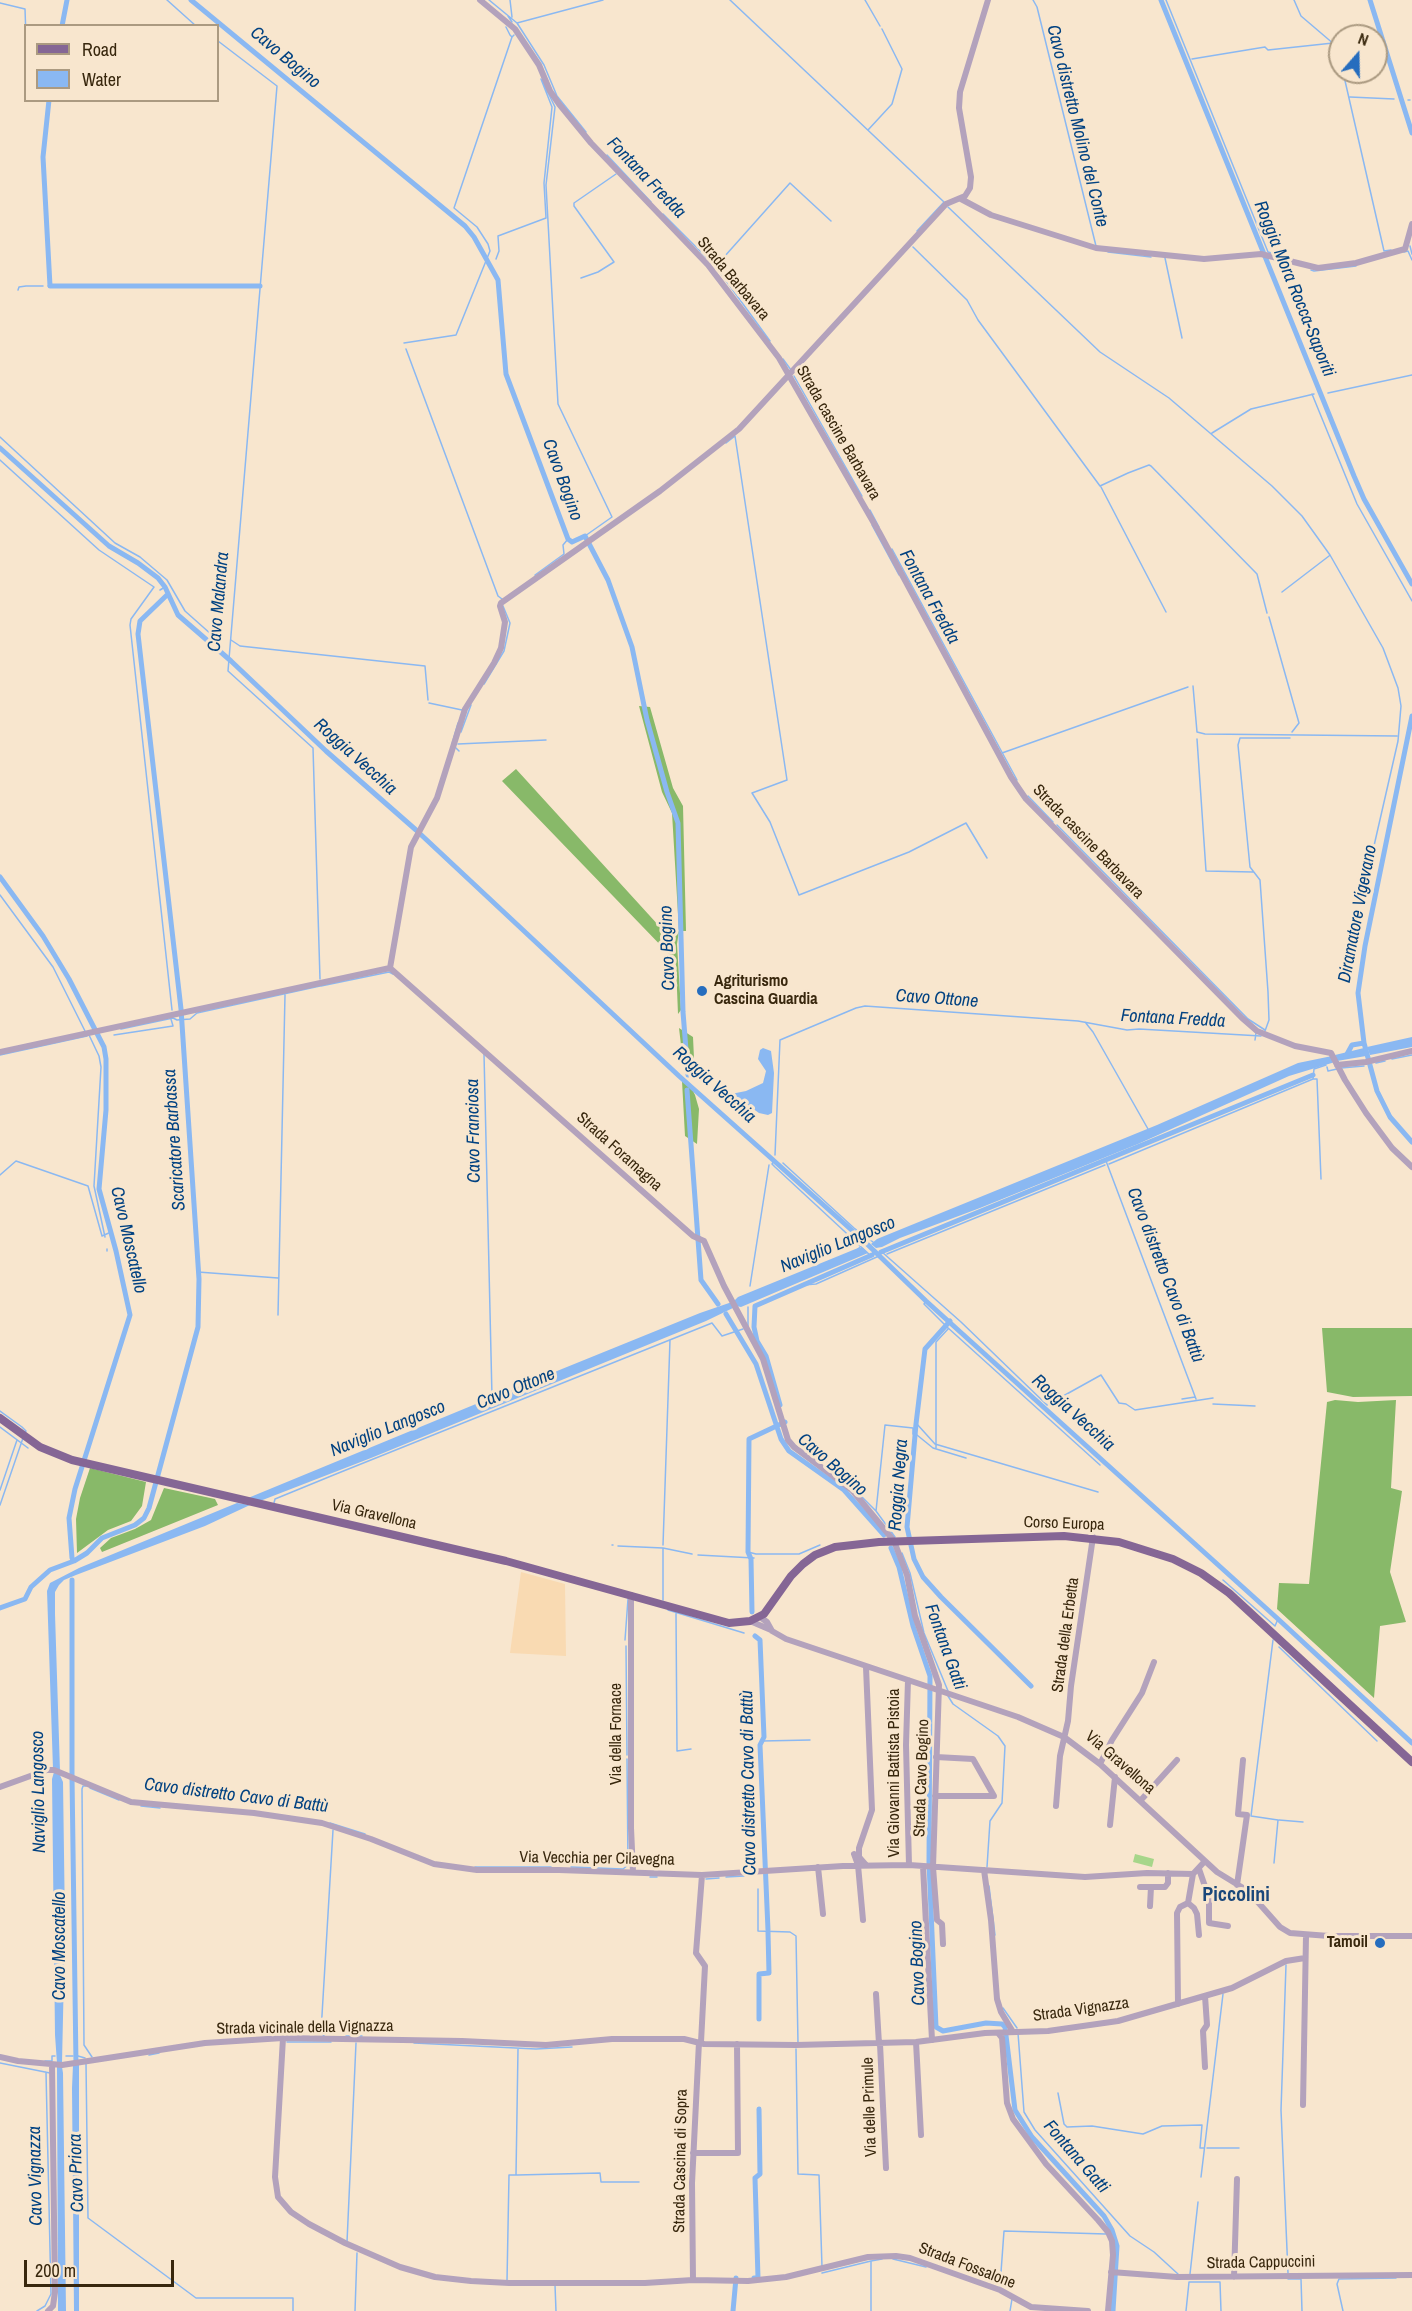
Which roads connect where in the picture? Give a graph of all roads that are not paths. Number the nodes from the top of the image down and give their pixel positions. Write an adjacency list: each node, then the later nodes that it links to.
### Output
1 (480, 0): 5 (street, Strada Barbavara)
2 (988, 0): 3 (street)
3 (961, 199): 4 (street); 6 (street)
4 (1412, 224)
5 (779, 358): 6 (street, Strada cascine Barbavara)
6 (790, 375): 7 (street); 10 (street, Strada cascine Barbavara)
7 (390, 968): 9 (street); 14 (street, Strada Foramagna)
8 (1412, 1051): 10 (street, Strada cascine Barbavara)
9 (0, 1052)
10 (1337, 1064): 11 (street)
11 (1412, 1167)
12 (0, 1418): 15 (main road, Via Gravellona)
13 (1093, 1538): 14 (main road, Corso Europa); 24 (street, Strada della Erbetta); 28 (main road, Corso Europa)
14 (894, 1541): 16 (main road, Corso Europa); 23 (street)
15 (631, 1595): 17 (main road, Via Gravellona); 47 (street, Via della Fornace)
16 (766, 1611): 17 (main road, Via Gravellona); 18 (street, Via Gravellona); 19 (street)
17 (750, 1621): 18 (street, Via Gravellona)
18 (772, 1631): 19 (street, Via Gravellona)
19 (779, 1635): 21 (street, Via Gravellona)
20 (1154, 1662): 29 (street)
21 (866, 1667): 22 (street, Via Gravellona); 36 (street)
22 (909, 1680): 23 (street, Via Gravellona); 40 (street, Via Giovanni Battista Pistoia)
23 (940, 1690): 24 (street, Via Gravellona); 25 (street, Strada Cavo Bogino)
24 (1064, 1737): 29 (street, Via Gravellona); 34 (street, Strada della Erbetta)
25 (936, 1757): 32 (street, Strada Cavo Bogino); 32 (street)
26 (1176, 1760): 33 (street)
27 (1243, 1760): 50 (street)
28 (1412, 1762)
29 (1100, 1764): 30 (street, Via Gravellona)
30 (1115, 1777): 33 (street, Via Gravellona); 35 (street)
31 (0, 1787): 47 (street, Via Vecchia per Cilavegna)
32 (934, 1796): 44 (street, Strada Cavo Bogino)
33 (1141, 1800): 37 (street, Via Gravellona)
34 (1056, 1806)
35 (1110, 1825)
36 (857, 1851): 38 (street); 39 (street); 41 (street)
37 (1205, 1861): 46 (street); 50 (street, Via Gravellona)
38 (858, 1865): 39 (street, Via Vecchia per Cilavegna); 41 (street, Via Vecchia per Cilavegna); 56 (street)
39 (868, 1865): 40 (street, Via Vecchia per Cilavegna)
40 (909, 1865): 42 (street, Via Vecchia per Cilavegna)
41 (843, 1866): 43 (street, Via Vecchia per Cilavegna)
42 (923, 1866): 44 (street, Via Vecchia per Cilavegna); 68 (street)
43 (818, 1867): 49 (street, Via Vecchia per Cilavegna); 55 (street)
44 (933, 1867): 45 (street, Via Vecchia per Cilavegna); 61 (street, Strada Cavo Bogino)
45 (984, 1870): 48 (street, Via Vecchia per Cilavegna); 66 (street)
46 (1196, 1871): 48 (street, Via Vecchia per Cilavegna); 53 (street); 57 (street)
47 (633, 1872): 49 (street, Via Vecchia per Cilavegna)
48 (1168, 1873): 52 (street)
49 (702, 1875): 69 (street, Strada Cascina di Sopra)
50 (1237, 1885): 59 (street, Via Gravellona)
51 (1140, 1887): 52 (street)
52 (1151, 1887): 54 (street)
53 (1188, 1903): 58 (street); 65 (street)
54 (1150, 1906)
55 (823, 1914)
56 (862, 1920)
57 (1228, 1926)
58 (1199, 1935)
59 (1306, 1936): 60 (street, Via Gravellona); 62 (street)
60 (1412, 1936)
61 (943, 1944)
62 (1305, 1958): 64 (street, Strada Vignazza); 76 (street)
63 (876, 1994): 72 (street, Via delle Primule)
64 (1205, 1996): 65 (street, Strada Vignazza); 74 (street)
65 (1178, 2004): 66 (street, Strada Vignazza)
66 (1010, 2032): 68 (street, Strada Vignazza); 81 (street)
67 (283, 2038): 69 (street, Strada vicinale della Vignazza); 75 (street, Strada vicinale della Vignazza); 84 (street, Strada Fossalone)
68 (932, 2040): 70 (street, Strada Vignazza)
69 (700, 2042): 71 (street, Strada vicinale della Vignazza); 78 (street, Strada Cascina di Sopra)
70 (916, 2042): 72 (street, Strada Vignazza); 77 (street)
71 (737, 2044): 72 (street, Strada Vignazza); 78 (street)
72 (880, 2044): 79 (street, Via delle Primule)
73 (0, 2057): 75 (street, Strada vicinale della Vignazza)
74 (1205, 2067)
75 (55, 2068): 85 (street)
76 (1304, 2105)
77 (921, 2135)
78 (693, 2152): 84 (street, Strada Cascina di Sopra)
79 (886, 2168)
80 (1237, 2179): 83 (street)
81 (1112, 2272): 83 (street, Strada Cappuccini); 87 (street)
82 (1412, 2275): 83 (street, Strada Cappuccini)
83 (1234, 2277)
84 (693, 2280): 86 (street, Strada Fossalone)
85 (48, 2311)
86 (1089, 2311)
87 (1108, 2311)

